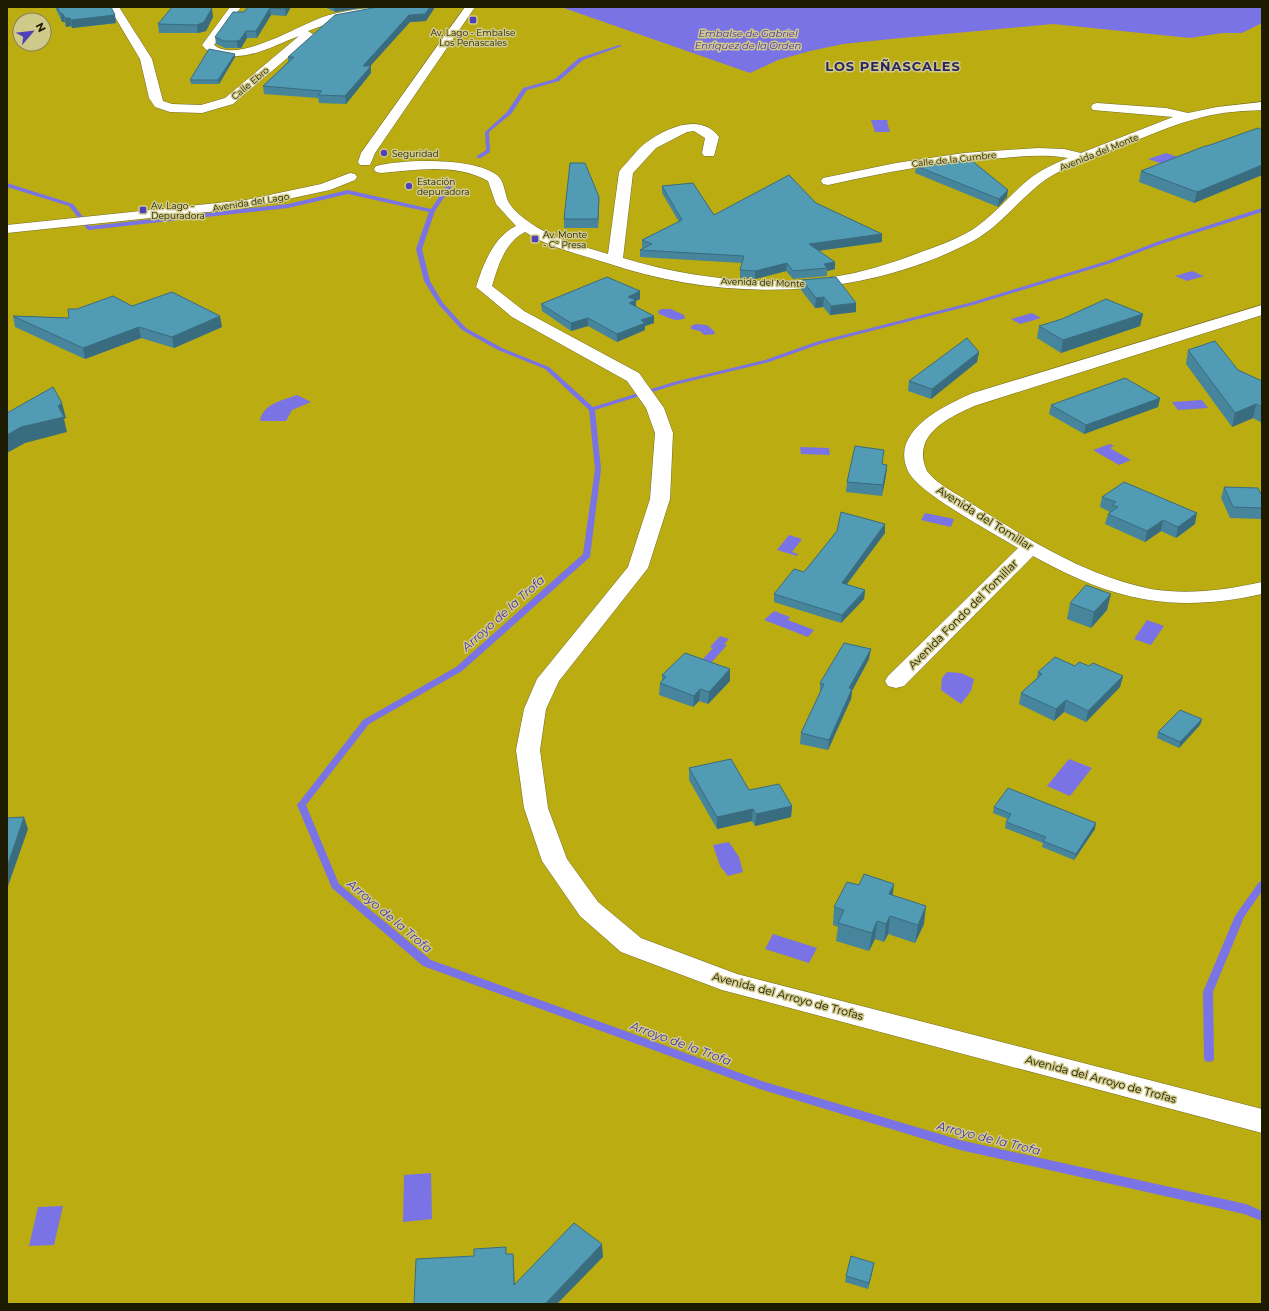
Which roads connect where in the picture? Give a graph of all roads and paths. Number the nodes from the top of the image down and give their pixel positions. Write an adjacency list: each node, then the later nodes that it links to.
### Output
1 (114, 7): 5 (street, Calle Ebro)
2 (236, 7): 5 (street)
3 (391, 7): 5 (street, Calle Ebro)
4 (469, 7): 11 (street)
5 (299, 36)
6 (1097, 106): 8 (street, Avenida del Monte)
7 (1262, 106): 8 (street, Avenida del Monte)
8 (1189, 117): 10 (street, Avenida del Monte)
9 (709, 153): 17 (street)
10 (1081, 157): 14 (street, Calle de la Cumbre); 17 (street, Avenida del Monte)
11 (352, 163): 12 (street); 13 (street)
12 (381, 169): 13 (street, Avenida del Lago); 15 (street, Avenida del Monte)
13 (360, 177): 16 (street, Avenida del Lago)
14 (828, 181)
15 (525, 227): 17 (street, Avenida del Monte); 22 (street, Avenida del Arroyo de Trofas)
16 (7, 230)
17 (615, 261)
18 (1262, 310): 19 (street, Avenida del Tomillar)
19 (1030, 547): 20 (street, Avenida del Tomillar); 21 (street, Avenida Fondo del Tomillar)
20 (1262, 588)
21 (896, 681)
22 (1262, 1120)

